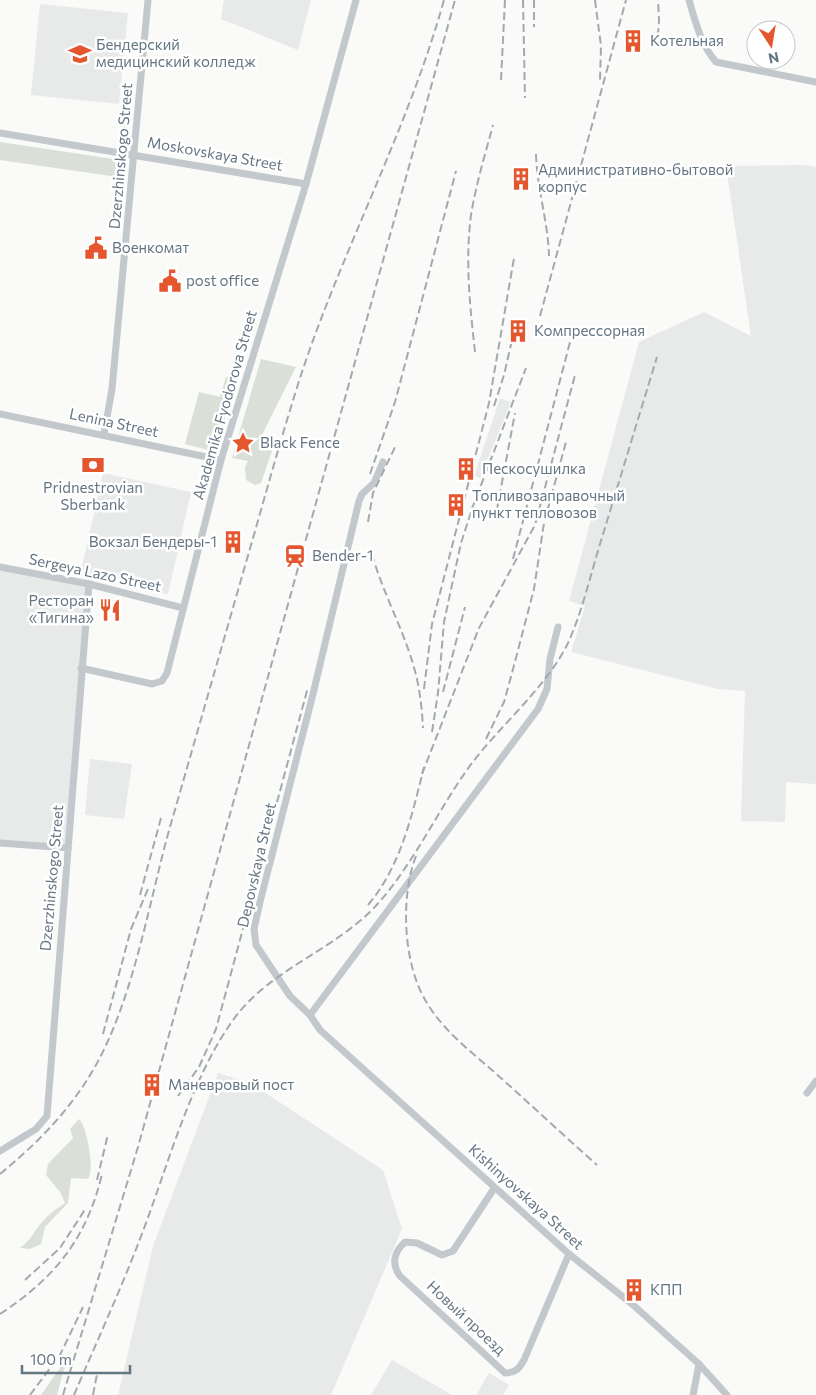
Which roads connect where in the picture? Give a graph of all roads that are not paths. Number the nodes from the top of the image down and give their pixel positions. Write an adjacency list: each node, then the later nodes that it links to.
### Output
1 (148, 0): 6 (street, Dzerzhinskogo Street)
2 (356, 0): 7 (street, Akademika Fyodorova Street)
3 (689, 0): 4 (street)
4 (816, 82)
5 (0, 133): 6 (street, Moskovskaya Street)
6 (135, 154): 7 (street, Moskovskaya Street); 9 (street, Dzerzhinskogo Street)
7 (306, 184): 10 (street, Akademika Fyodorova Street)
8 (0, 414): 9 (street, Lenina Street)
9 (104, 434): 10 (street, Lenina Street)
10 (222, 460): 14 (street, Akademika Fyodorova Street)
11 (383, 462): 19 (street, Depovskaya Street)
12 (0, 567): 13 (street, Sergeya Lazo Street)
13 (89, 584): 14 (street, Sergeya Lazo Street); 16 (street, Dzerzhinskogo Street)
14 (183, 608): 16 (street, Akademika Fyodorova Street)
15 (558, 627): 19 (street)
16 (81, 668): 18 (street, Dzerzhinskogo Street)
17 (0, 843): 18 (street)
18 (68, 848): 22 (street, Dzerzhinskogo Street)
19 (310, 1015): 23 (street, Kishinyovskaya Street)
20 (816, 1081): 21 (street)
21 (807, 1093)
22 (0, 1151)
23 (495, 1188): 24 (street, Kishinyovskaya Street); 24 (street, Новый проезд)
24 (568, 1254): 25 (street, Kishinyovskaya Street)
25 (699, 1364): 26 (street); 27 (street, Kishinyovskaya Street)
26 (693, 1395)
27 (727, 1395)

